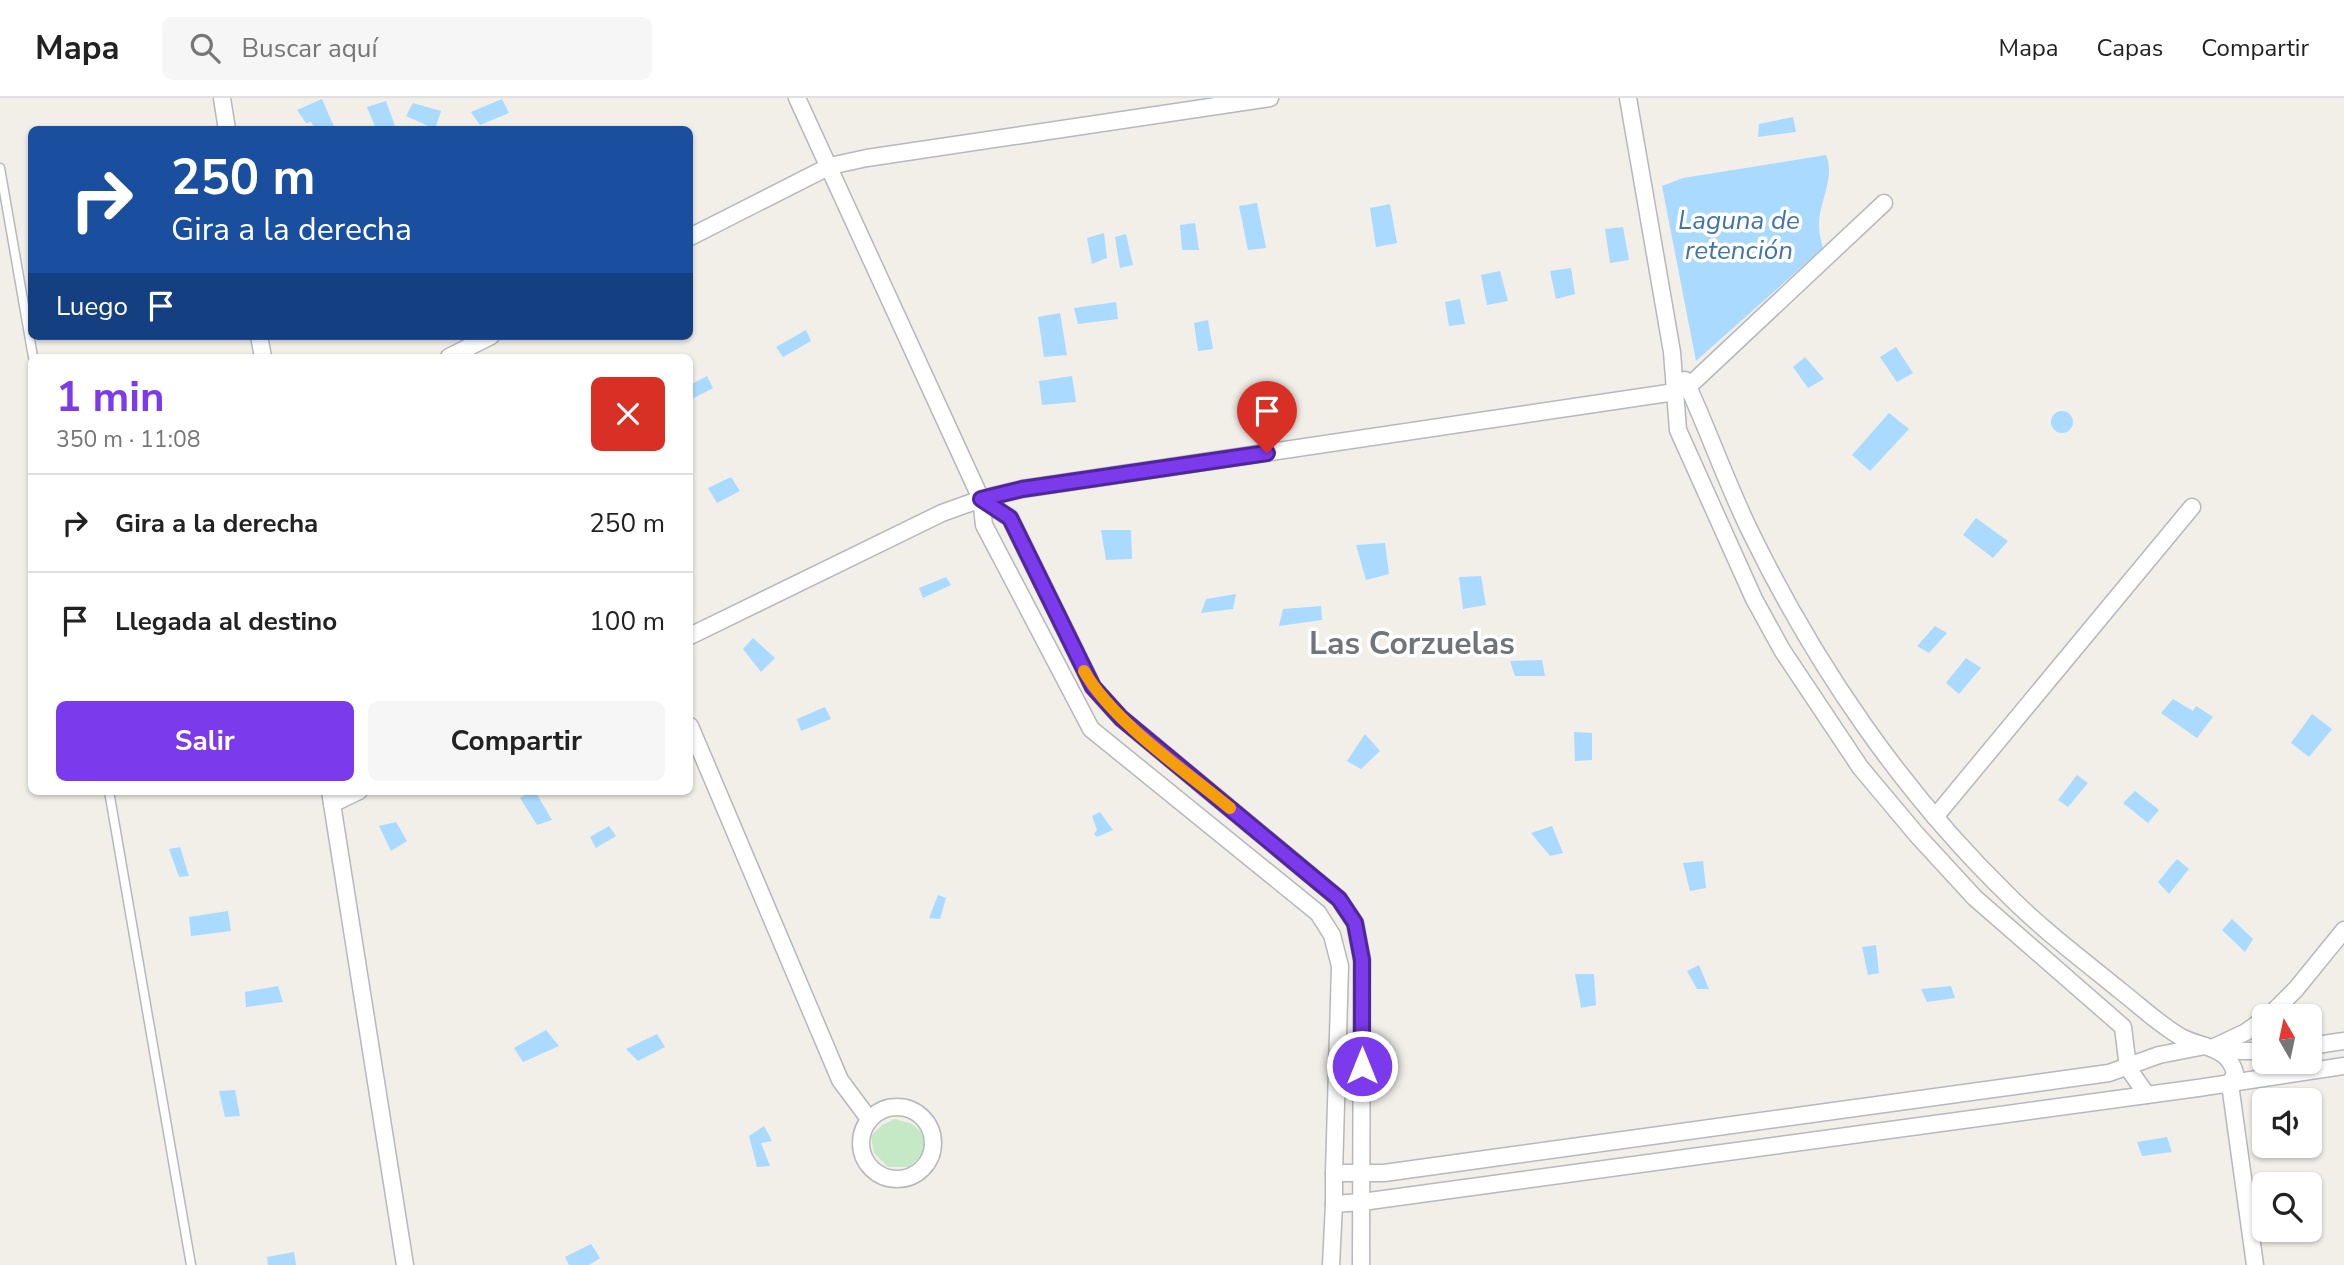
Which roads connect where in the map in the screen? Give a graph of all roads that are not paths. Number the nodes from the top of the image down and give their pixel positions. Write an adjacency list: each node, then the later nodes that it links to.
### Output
1 (222, 98): 5 (street)
2 (797, 98): 6 (street)
3 (1270, 98): 6 (street)
4 (1629, 98): 13 (street)
5 (226, 126)
6 (830, 166): 9 (street); 14 (street)
7 (0, 168): 10 (lane)
8 (1884, 203): 13 (street)
9 (693, 235)
10 (28, 328)
11 (483, 340): 12 (street)
12 (455, 354)
13 (1682, 389): 14 (street); 20 (street); 29 (street)
14 (981, 499): 16 (street); 33 (street); 34 (street)
15 (2192, 507): 20 (street)
16 (693, 635)
17 (693, 733): 32 (street)
18 (110, 795): 37 (lane)
19 (331, 797): 38 (street)
20 (1935, 817): 26 (street)
21 (2344, 930): 22 (street)
22 (2281, 1004)
23 (2252, 1028): 26 (street)
24 (2344, 1041): 25 (street)
25 (2322, 1044)
26 (2212, 1048): 27 (street); 29 (street); 30 (street)
27 (2252, 1050)
28 (2344, 1066): 30 (street)
29 (2128, 1068): 31 (street); 33 (street)
30 (2230, 1084): 31 (street); 41 (street)
31 (2147, 1095): 35 (street)
32 (869, 1119): 32 (street)
33 (1362, 1172): 34 (street); 35 (street)
34 (1334, 1173): 36 (street)
35 (1362, 1202): 36 (street); 40 (street)
36 (1334, 1204): 39 (street)
37 (191, 1265)
38 (405, 1265)
39 (1331, 1265)
40 (1361, 1265)
41 (2255, 1265)

